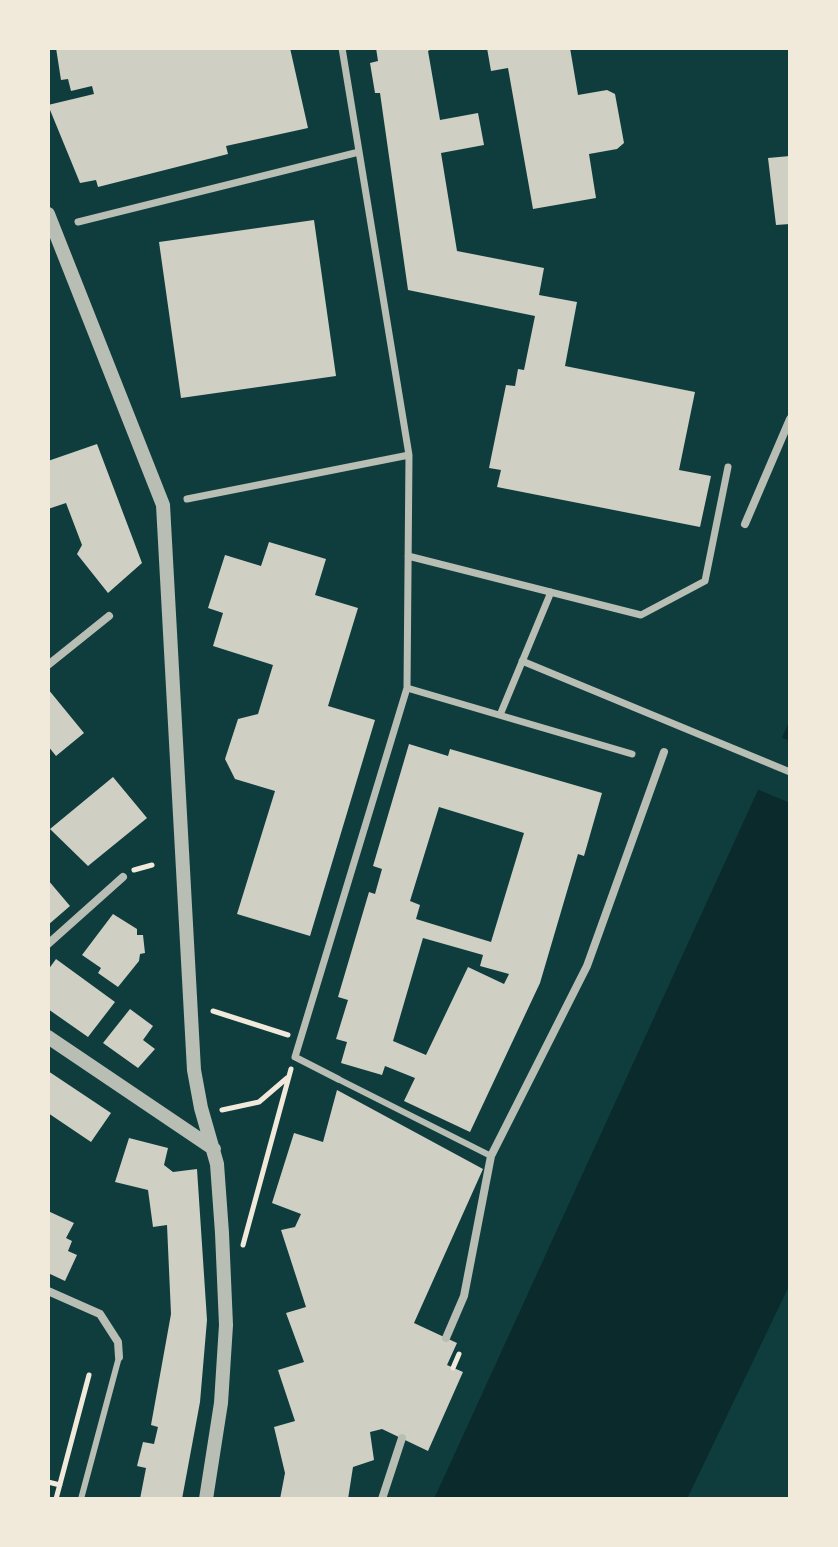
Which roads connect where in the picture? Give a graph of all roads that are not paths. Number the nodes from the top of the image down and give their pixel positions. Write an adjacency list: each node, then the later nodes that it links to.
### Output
1 (342, 48): 2 (street)
2 (359, 152): 4 (street); 6 (street)
3 (49, 218): 24 (street)
4 (78, 222)
5 (790, 419): 9 (street)
6 (409, 455): 8 (street); 10 (street)
7 (728, 467): 11 (street)
8 (187, 499)
9 (745, 524)
10 (408, 556): 11 (street); 15 (street)
11 (551, 592): 13 (street)
12 (109, 616): 14 (street)
13 (522, 661): 16 (street); 19 (street)
14 (48, 665)
15 (407, 688): 16 (street); 23 (street)
16 (500, 715): 18 (street)
17 (664, 752): 25 (street)
18 (632, 754)
19 (790, 772)
20 (123, 877): 21 (street)
21 (48, 944)
22 (48, 1037): 24 (street)
23 (338, 1079): 25 (lane)
24 (214, 1149): 31 (street)
25 (491, 1156): 27 (street)
26 (48, 1291): 28 (street)
27 (446, 1338)
28 (119, 1357): 30 (lane)
29 (402, 1438): 32 (street)
30 (81, 1499)
31 (206, 1499)
32 (382, 1499)

